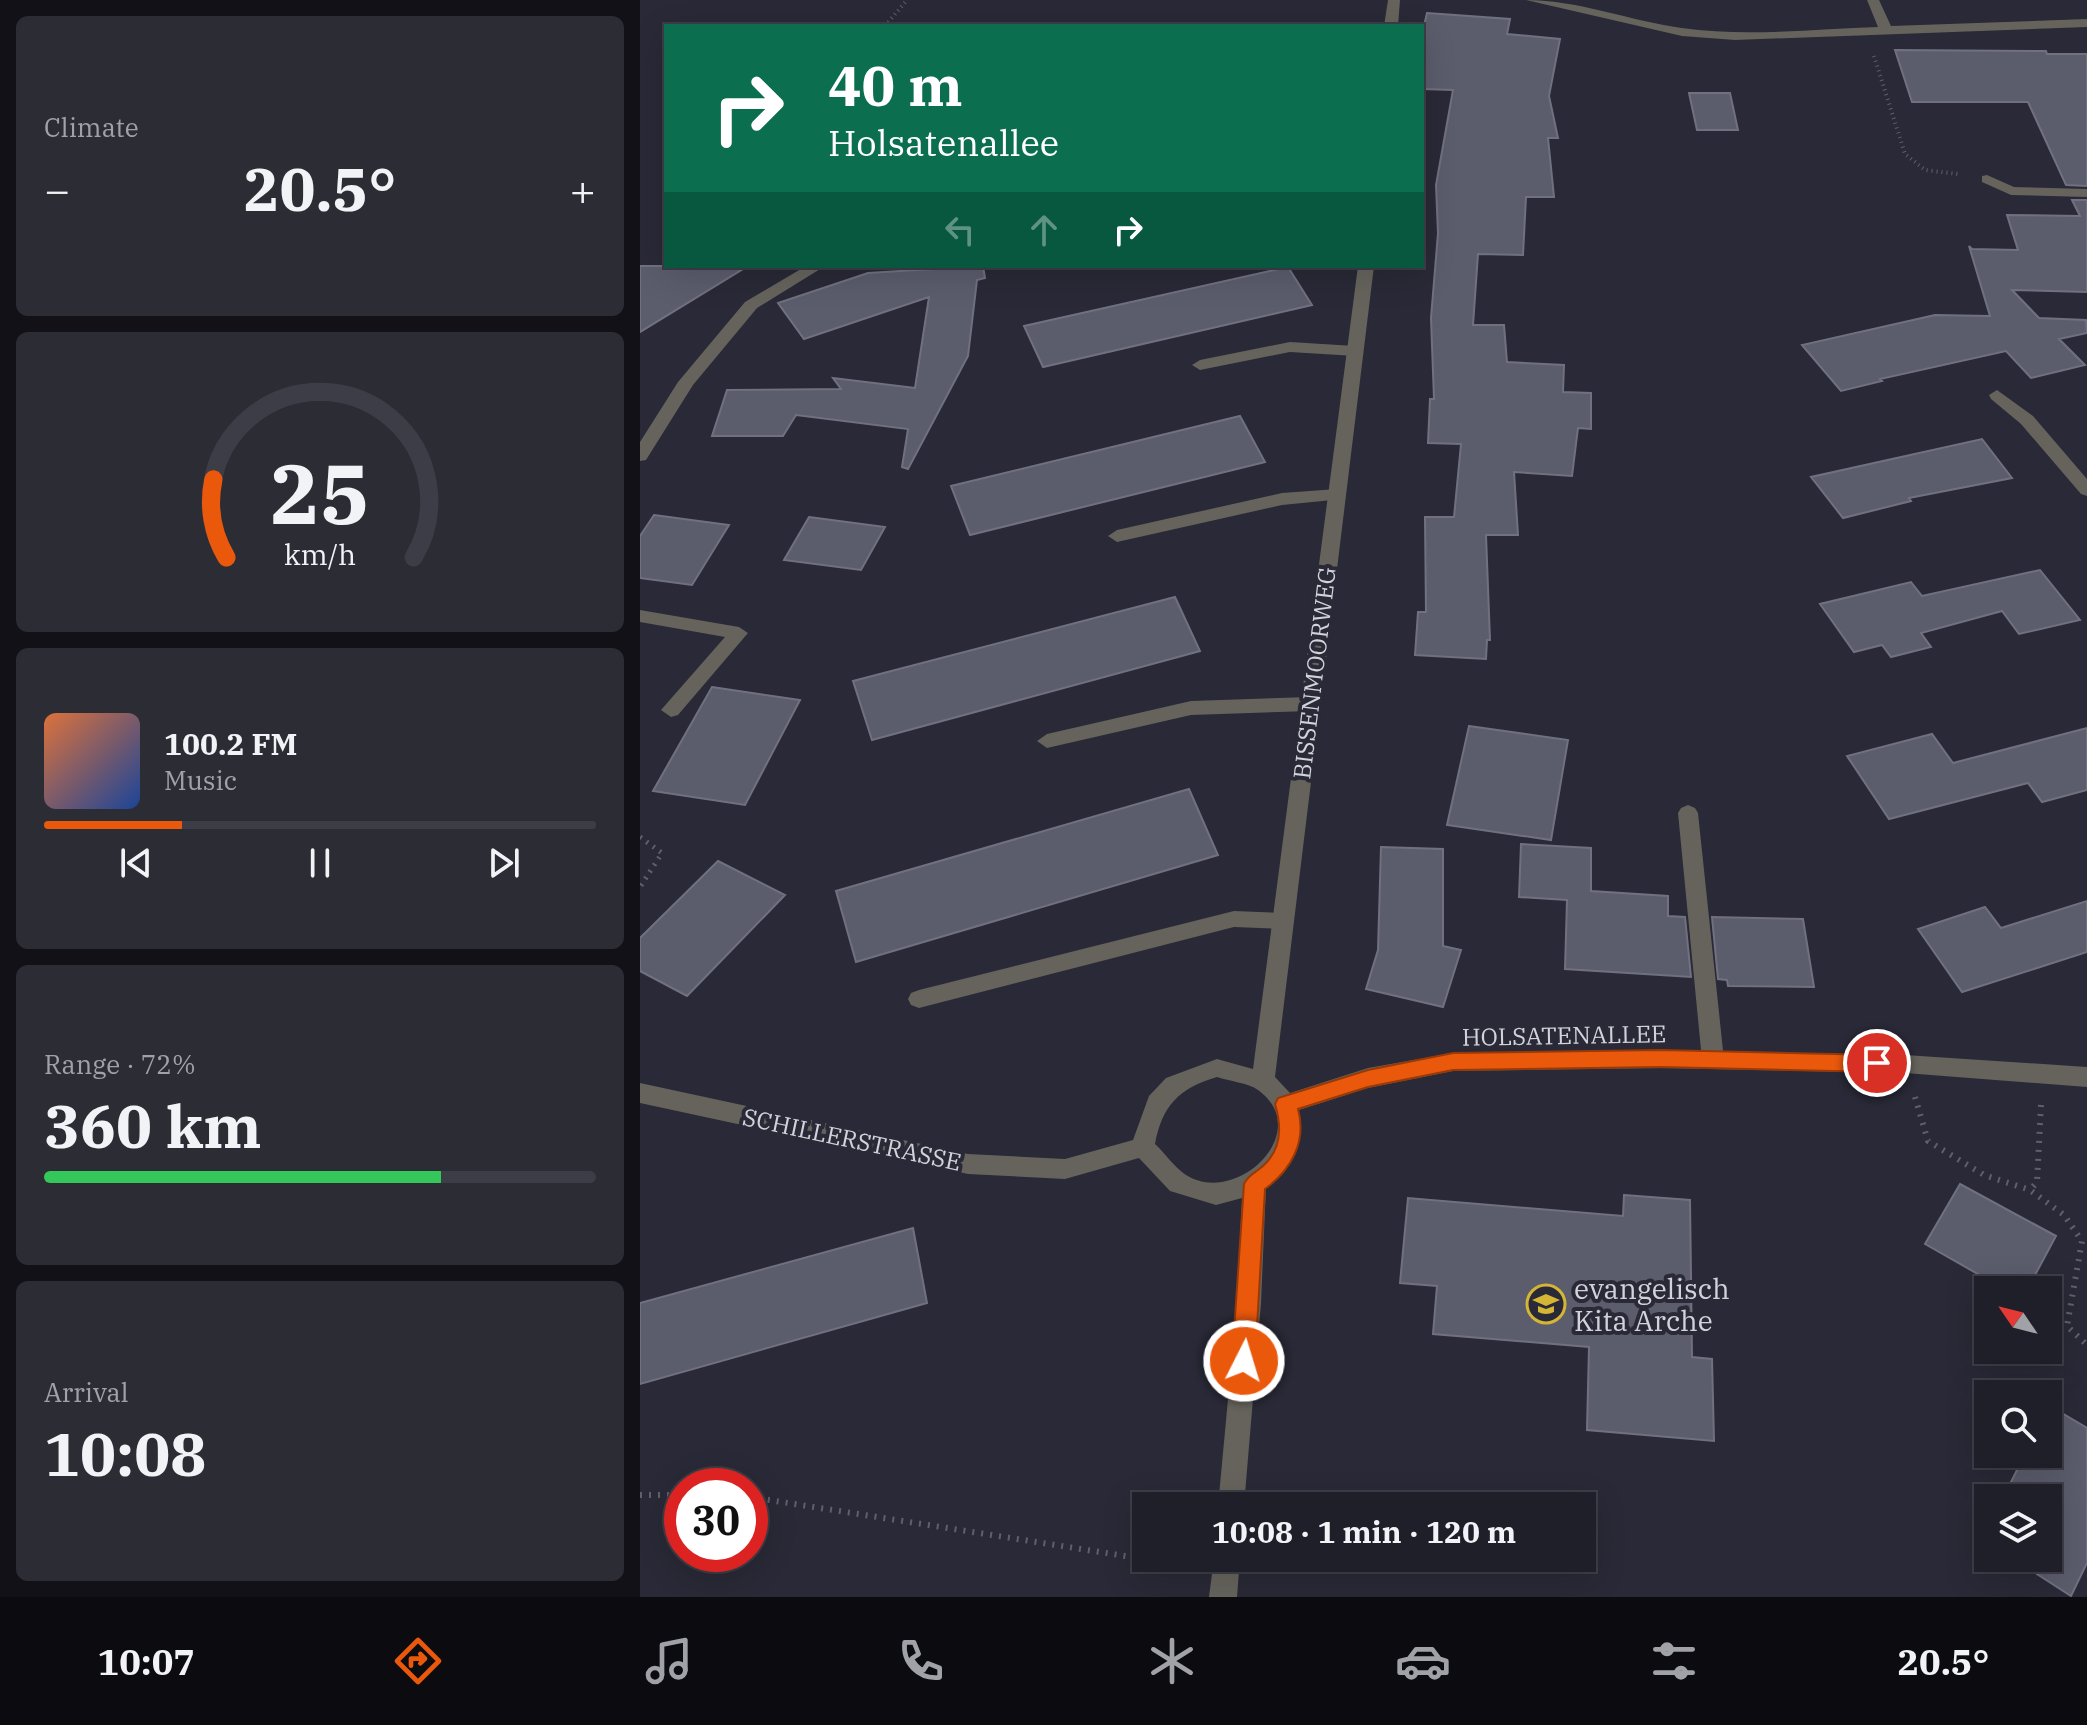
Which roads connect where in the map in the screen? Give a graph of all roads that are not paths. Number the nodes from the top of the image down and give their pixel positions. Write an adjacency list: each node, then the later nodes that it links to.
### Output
1 (1394, 0): 5 (street)
2 (1532, 0): 6 (street)
3 (1873, 0): 6 (street)
4 (2087, 23): 6 (street)
5 (1391, 24)
6 (1886, 30)
7 (1987, 179): 8 (street)
8 (2087, 193)
9 (814, 268): 14 (street)
10 (1366, 268): 11 (street, BISSENMOORWEG)
11 (1355, 351): 12 (street); 16 (street, BISSENMOORWEG)
12 (1200, 365)
13 (1997, 395): 15 (street)
14 (640, 456)
15 (2087, 490)
16 (1337, 495): 17 (street); 19 (street, BISSENMOORWEG)
17 (1117, 536)
18 (640, 616): 20 (street)
19 (1311, 704): 21 (street); 23 (street, BISSENMOORWEG)
20 (671, 710)
21 (1047, 741)
22 (1688, 813): 25 (street)
23 (1283, 921): 24 (street); 27 (street, BISSENMOORWEG)
24 (919, 999)
25 (1713, 1060): 26 (street, HOLSATENALLEE); 29 (street, HOLSATENALLEE)
26 (2087, 1077)
27 (1263, 1079): 29 (street); 30 (street)
28 (640, 1093): 30 (street, SCHILLERSTRASSE)
29 (1286, 1104): 31 (street)
30 (1143, 1147): 31 (street)
31 (1254, 1184): 32 (street)
32 (1232, 1492)

